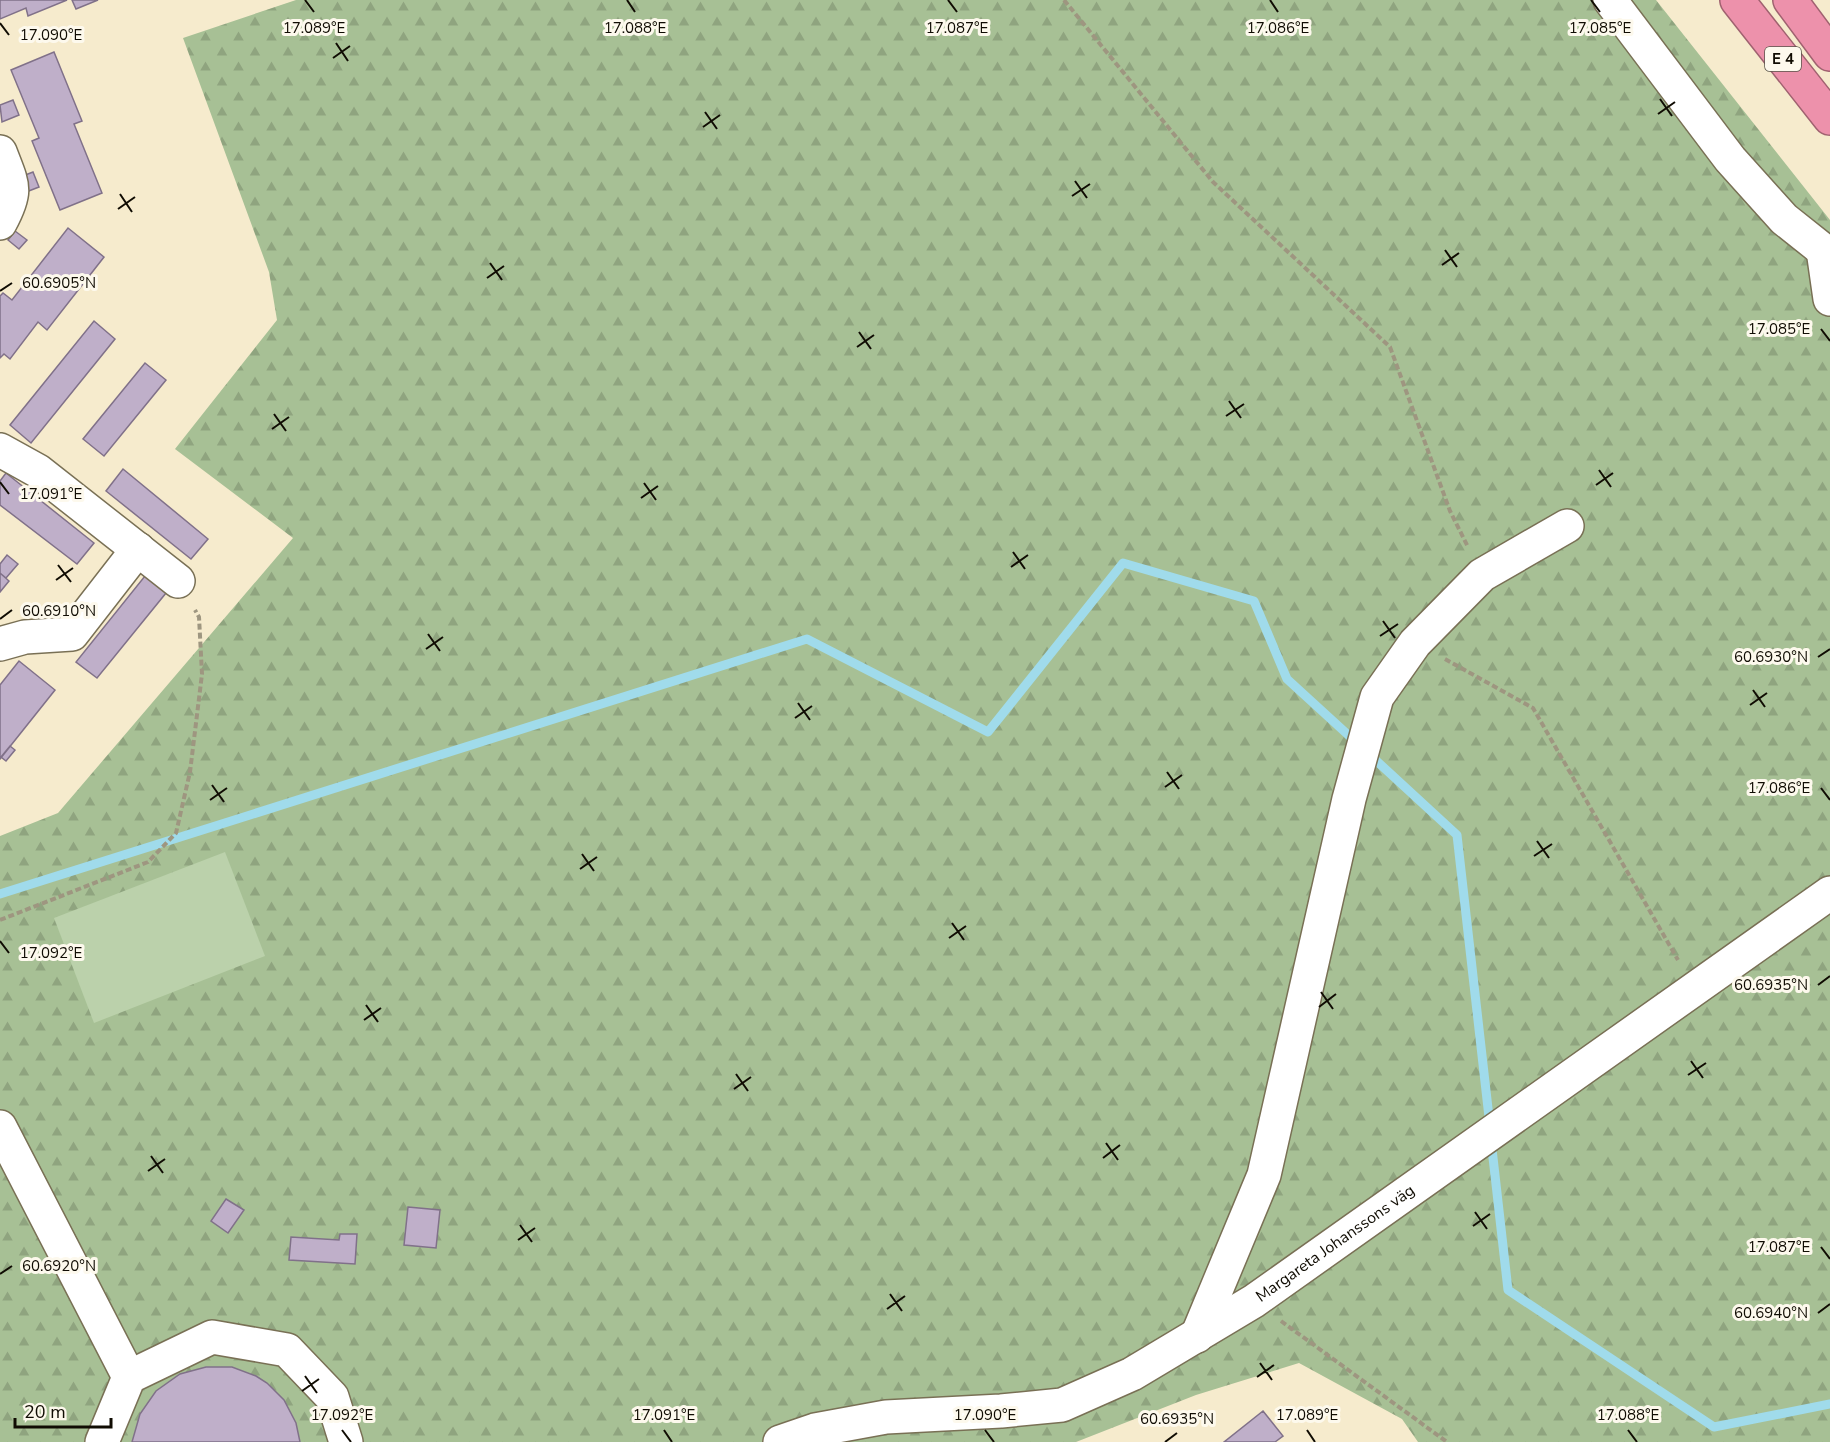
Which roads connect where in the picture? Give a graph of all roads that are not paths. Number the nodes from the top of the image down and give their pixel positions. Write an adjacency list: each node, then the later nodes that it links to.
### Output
1 (1610, 0): 8 (lane)
2 (1737, 0): 5 (highway, E 4)
3 (1790, 0): 4 (highway, E 4)
4 (1830, 54)
5 (1830, 118)
6 (0, 152): 7 (lane)
7 (0, 223)
8 (1826, 251): 9 (lane)
9 (1830, 299)
10 (0, 450): 12 (lane)
11 (1567, 526): 17 (lane)
12 (138, 549): 13 (lane); 14 (lane)
13 (177, 580)
14 (0, 644)
15 (1830, 893): 17 (lane, Margareta Johanssons väg)
16 (0, 1127): 18 (lane)
17 (1197, 1336): 21 (lane, Margareta Johanssons väg)
18 (129, 1377): 19 (lane); 20 (lane)
19 (102, 1442)
20 (346, 1442)
21 (780, 1442)

